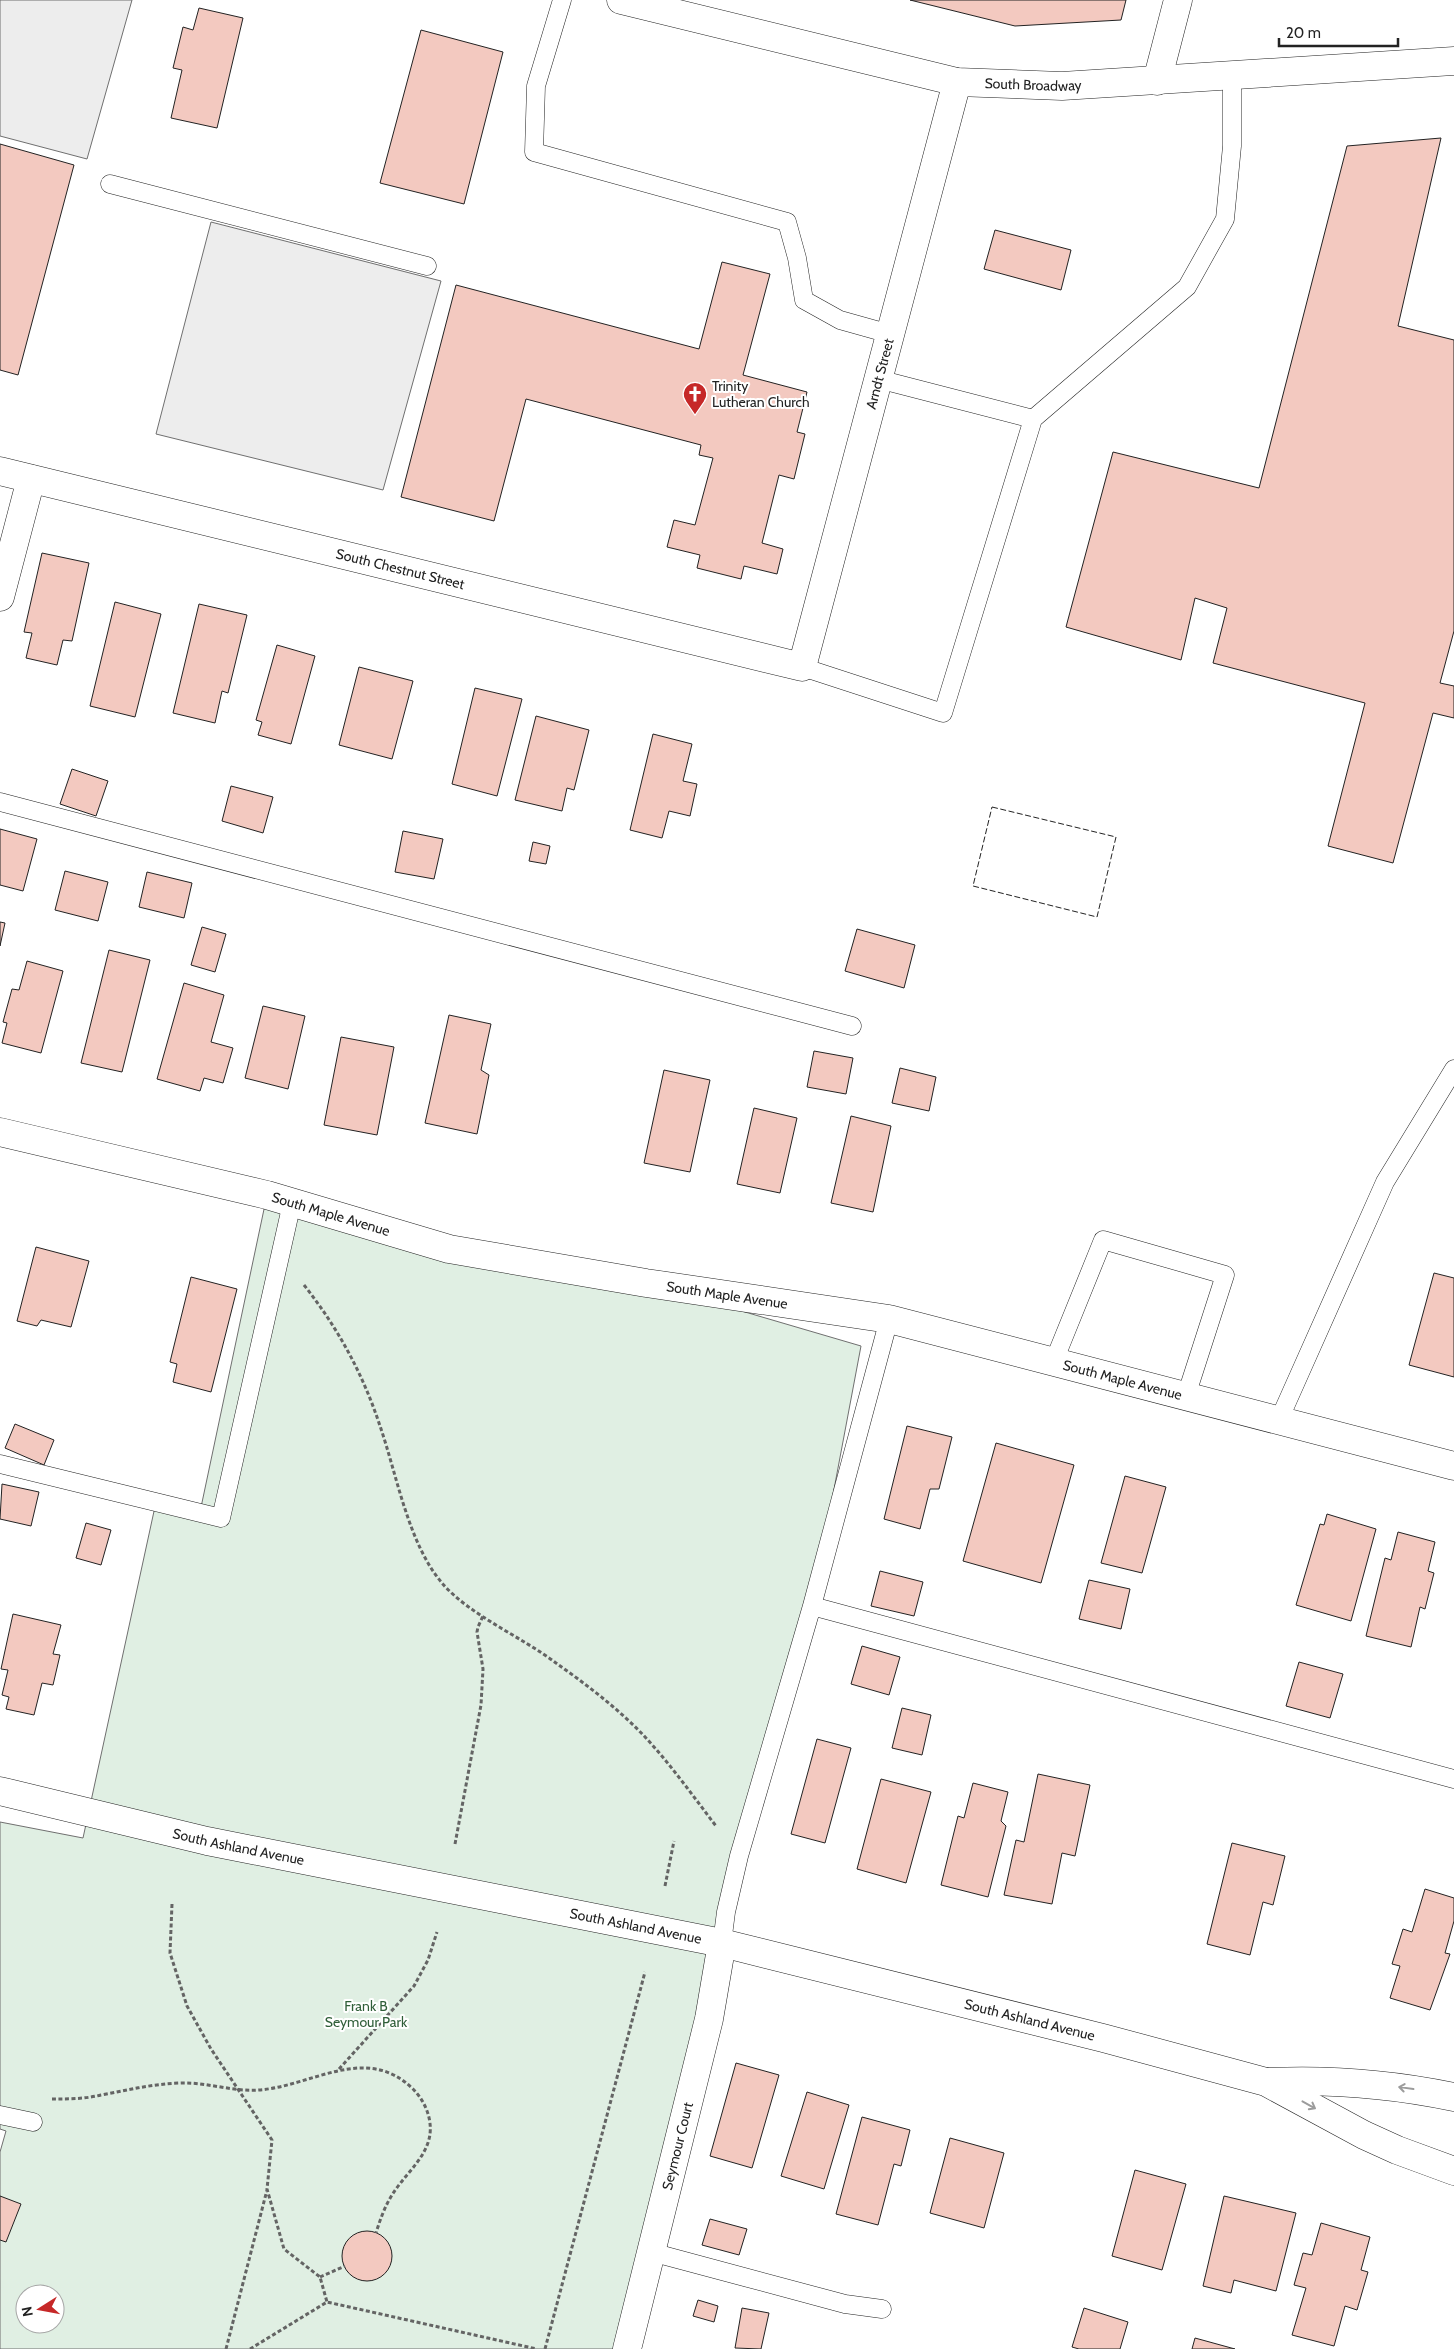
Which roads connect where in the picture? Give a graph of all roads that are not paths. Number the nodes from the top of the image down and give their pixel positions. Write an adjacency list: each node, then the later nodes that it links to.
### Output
1 (562, 0): 10 (lane)
2 (621, 0): 7 (street, South Broadway)
3 (1178, 0): 6 (street)
4 (1454, 61): 5 (street, South Broadway)
5 (1232, 76): 6 (street, South Broadway); 12 (lane)
6 (1157, 81): 7 (street, South Broadway)
7 (957, 82): 10 (street, Arndt Street)
8 (110, 184): 9 (lane)
9 (427, 266)
10 (890, 334): 11 (street, Arndt Street)
11 (878, 379): 12 (lane); 16 (street, Arndt Street)
12 (1033, 419): 16 (lane)
13 (0, 471): 14 (street, South Chestnut Street)
14 (31, 479): 15 (street); 16 (street, South Chestnut Street)
15 (0, 597)
16 (802, 667)
17 (0, 802): 18 (lane)
18 (852, 1026)
19 (1454, 1069): 25 (lane)
20 (0, 1132): 21 (street, South Maple Avenue)
21 (292, 1203): 22 (street, South Maple Avenue); 26 (lane)
22 (889, 1319): 23 (street, South Maple Avenue); 28 (lane)
23 (1054, 1361): 24 (street, South Maple Avenue); 24 (lane)
24 (1186, 1396): 25 (street, South Maple Avenue)
25 (1279, 1420): 27 (street, South Maple Avenue)
26 (0, 1464)
27 (1454, 1466)
28 (812, 1606): 29 (lane); 31 (lane)
29 (1454, 1779)
30 (0, 1791): 31 (street, South Ashland Avenue)
31 (722, 1943): 32 (street, South Ashland Avenue); 37 (street, Seymour Court)
32 (1266, 2082): 33 (street, South Ashland Avenue, one-way to 32); 36 (street, South Ashland Avenue, one-way to 36)
33 (1454, 2097)
34 (0, 2115): 35 (lane)
35 (33, 2122)
36 (1454, 2171)
37 (651, 2252): 38 (lane); 39 (street, Seymour Court)
38 (882, 2309)
39 (627, 2349)

